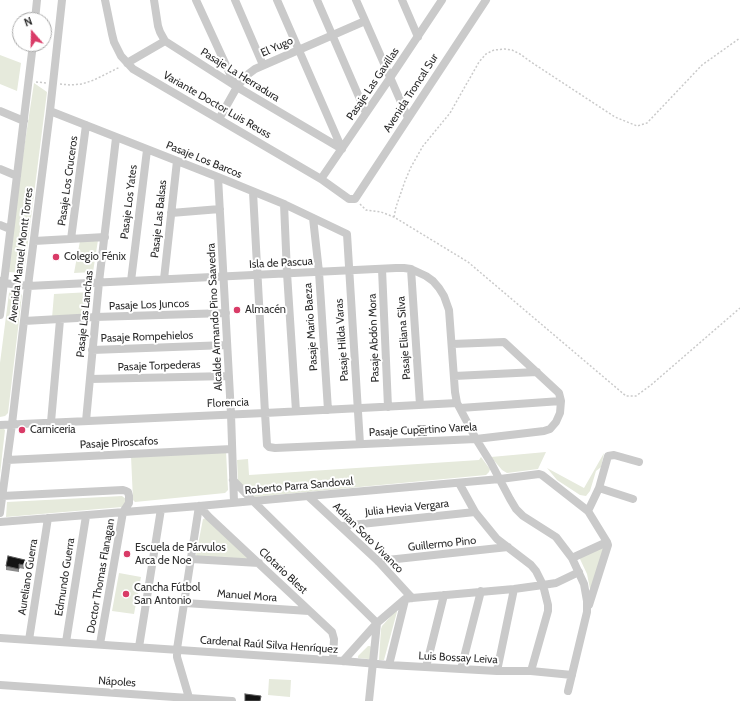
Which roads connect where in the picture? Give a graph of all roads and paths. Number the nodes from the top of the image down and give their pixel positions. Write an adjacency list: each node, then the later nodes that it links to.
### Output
1 (38, 0): 13 (street)
2 (62, 0): 25 (street, Avenida Manuel Montt Torres)
3 (105, 0): 21 (street, Variante Doctor Luis Reuss)
4 (154, 0): 18 (street)
5 (196, 0): 26 (street)
6 (235, 0): 22 (street)
7 (277, 0): 19 (street)
8 (317, 0): 15 (street)
9 (356, 0): 14 (street)
10 (402, 0): 16 (street)
11 (441, 0): 16 (street, Pasaje Las Gavillas)
12 (483, 2): 30 (street, Avenida Troncal Sur)
13 (36, 12)
14 (365, 21): 15 (street, El Yugo); 23 (street)
15 (332, 35): 19 (street, El Yugo); 29 (street)
16 (418, 37): 23 (street, Pasaje Las Gavillas)
17 (740, 38): 47 (path)
18 (166, 41): 21 (street); 26 (street, Pasaje La Herradura)
19 (298, 50): 22 (street, El Yugo); 35 (street)
20 (32, 52): 24 (street, Avenida Manuel Montt Torres)
21 (127, 63): 25 (path); 31 (street, Variante Doctor Luis Reuss)
22 (263, 65): 26 (street, El Yugo)
23 (390, 78): 29 (street, Pasaje Las Gavillas); 30 (street)
24 (28, 81): 25 (path); 32 (street, Avenida Manuel Montt Torres)
25 (54, 84): 28 (street, Avenida Manuel Montt Torres)
26 (237, 87): 31 (street, El Yugo); 35 (street, Pasaje La Herradura)
27 (0, 111): 32 (street)
28 (50, 111): 33 (street, Pasaje Los Barcos); 54 (street, Avenida Manuel Montt Torres)
29 (366, 113): 35 (street, Pasaje Las Gavillas)
30 (408, 118): 43 (street, Avenida Troncal Sur)
31 (219, 119): 41 (street, Variante Doctor Luis Reuss)
32 (24, 121): 39 (street, Avenida Manuel Montt Torres)
33 (86, 126): 34 (street, Pasaje Los Barcos); 53 (street, Pasaje Los Cruceros)
34 (116, 138): 36 (street, Pasaje Los Barcos); 52 (street, Pasaje Las Lanchas)
35 (342, 149): 41 (street, Pasaje Las Gavillas)
36 (147, 150): 37 (street, Pasaje Los Barcos); 63 (street, Pasaje Los Yates)
37 (177, 161): 40 (street, Pasaje Los Barcos); 46 (street, Pasaje Las Balsas)
38 (0, 170): 39 (street)
39 (17, 176): 50 (street, Avenida Manuel Montt Torres)
40 (218, 177): 42 (street, Pasaje Los Barcos); 45 (street, Alcalde Armando Pino Saavedra)
41 (320, 179): 43 (street, Variante Doctor Luis Reuss)
42 (253, 192): 44 (street, Pasaje Los Barcos); 60 (street)
43 (355, 199): 47 (path)
44 (284, 204): 48 (street, Pasaje Los Barcos); 59 (street)
45 (220, 209): 46 (street); 61 (street, Alcalde Armando Pino Saavedra)
46 (171, 213): 62 (street, Pasaje Las Balsas)
47 (394, 217): 67 (path)
48 (313, 218): 51 (street, Pasaje Los Barcos); 58 (street, Pasaje Mario Baeza)
49 (0, 225): 50 (street)
50 (10, 229): 64 (street, Avenida Manuel Montt Torres)
51 (347, 234): 57 (street, Pasaje Hilda Varas)
52 (105, 237): 53 (street); 65 (street, Pasaje Las Lanchas)
53 (71, 239): 54 (street)
54 (34, 241): 66 (street, Avenida Manuel Montt Torres)
55 (382, 269): 56 (street, Isla de Pascua); 57 (street, Isla de Pascua); 83 (street, Pasaje Abdón Mora)
56 (411, 269): 73 (street, Isla de Pascua); 81 (street, Pasaje Eliana Silva)
57 (349, 270): 58 (street, Isla de Pascua); 84 (street, Pasaje Hilda Varas)
58 (319, 272): 59 (street, Isla de Pascua); 85 (street, Pasaje Mario Baeza)
59 (287, 273): 60 (street, Isla de Pascua); 86 (street)
60 (257, 275): 61 (street, Isla de Pascua); 87 (street)
61 (224, 276): 62 (street, Isla de Pascua); 68 (street, Alcalde Armando Pino Saavedra)
62 (164, 279): 63 (street, Isla de Pascua)
63 (131, 281): 65 (street, Isla de Pascua)
64 (2, 282): 66 (street, Isla de Pascua); 69 (street, Avenida Manuel Montt Torres)
65 (99, 282): 66 (street, Isla de Pascua); 70 (street, Pasaje Las Lanchas)
66 (28, 286): 72 (street, Avenida Manuel Montt Torres)
67 (740, 308)
68 (226, 313): 70 (street, Pasaje Los Juncos); 74 (street, Alcalde Armando Pino Saavedra)
69 (0, 316)
70 (96, 318): 71 (street, Pasaje Los Juncos); 75 (street, Pasaje Las Lanchas)
71 (60, 320): 72 (street, Pasaje Los Juncos); 90 (street)
72 (24, 321): 92 (street, Avenida Manuel Montt Torres)
73 (452, 344): 76 (street); 78 (street, Isla de Pascua)
74 (227, 346): 75 (street, Pasaje Rompehielos); 77 (street, Alcalde Armando Pino Saavedra)
75 (92, 350): 79 (street, Pasaje Las Lanchas)
76 (536, 372): 78 (street); 80 (street)
77 (229, 376): 79 (street, Pasaje Torpederas); 88 (street, Alcalde Armando Pino Saavedra)
78 (454, 376): 82 (street, Isla de Pascua)
79 (90, 379): 89 (street, Pasaje Las Lanchas)
80 (561, 401): 82 (street, Florencia); 93 (street, Pasaje Cupertino Varela)
81 (420, 405): 82 (street, Florencia); 83 (street, Florencia)
82 (458, 406): 93 (street)
83 (388, 407): 84 (street, Florencia)
84 (358, 408): 85 (street, Florencia); 94 (street, Pasaje Hilda Varas)
85 (328, 410): 86 (street, Florencia)
86 (296, 411): 87 (street, Florencia)
87 (265, 413): 88 (street, Florencia); 94 (street, Pasaje Cupertino Varela)
88 (231, 414): 89 (street, Florencia); 95 (street, Alcalde Armando Pino Saavedra)
89 (86, 421): 90 (street, Florencia)
90 (51, 422): 92 (street, Florencia)
91 (0, 424): 92 (street, Florencia)
92 (12, 424): 96 (street, Avenida Manuel Montt Torres)
93 (476, 439): 94 (street, Pasaje Cupertino Varela); 98 (street)
94 (360, 444)
95 (232, 449): 96 (street, Pasaje Piroscafos); 99 (street, Alcalde Armando Pino Saavedra)
96 (7, 460): 102 (street, Avenida Manuel Montt Torres)
97 (639, 462): 101 (street)
98 (500, 479): 100 (street, Roberto Parra Sandoval); 109 (street, Roberto Parra Sandoval); 119 (street)
99 (233, 480): 105 (street); 106 (street, Alcalde Armando Pino Saavedra)
100 (459, 483): 103 (street, Roberto Parra Sandoval); 111 (street)
101 (599, 488): 104 (street); 109 (street)
102 (2, 496): 110 (street, Doctor Thomas Flanagan); 112 (street, Avenida Manuel Montt Torres)
103 (308, 496): 105 (street, Roberto Parra Sandoval); 116 (street, Adrian Soto Vivanco)
104 (633, 498)
105 (253, 501): 106 (street, Roberto Parra Sandoval); 132 (street)
106 (234, 502): 107 (street, Roberto Parra Sandoval)
107 (199, 506): 108 (street, Roberto Parra Sandoval); 120 (street); 122 (street, Clotario Blest)
108 (161, 509): 110 (street, Roberto Parra Sandoval); 137 (street)
109 (588, 511): 117 (street, Roberto Parra Sandoval)
110 (123, 512): 113 (street, Roberto Parra Sandoval); 136 (street, Doctor Thomas Flanagan)
111 (475, 512): 116 (street, Julia Hevia Vergara); 118 (street)
112 (0, 513)
113 (86, 516): 114 (street, Roberto Parra Sandoval); 135 (street, Edmundo Guerra)
114 (48, 518): 115 (street, Roberto Parra Sandoval); 134 (street, Aureliano Guerra)
115 (0, 522)
116 (342, 526): 121 (street, Adrian Soto Vivanco)
117 (607, 542): 119 (street); 131 (street)
118 (508, 547): 121 (street, Guillermo Pino); 124 (street)
119 (572, 558): 123 (street)
120 (191, 559): 122 (street); 129 (street)
121 (378, 561): 128 (street, Adrian Soto Vivanco)
122 (259, 563): 130 (street, Clotario Blest)
123 (579, 572): 124 (street); 131 (street)
124 (543, 586): 125 (street); 146 (street)
125 (514, 589): 126 (street); 145 (street)
126 (481, 591): 127 (street); 144 (street)
127 (444, 595): 128 (street); 143 (street)
128 (408, 599): 132 (street, Cardenal Raúl Silva Henríquez); 142 (street)
129 (185, 603): 130 (street, Manuel Mora); 138 (street)
130 (309, 611): 139 (street, Clotario Blest)
131 (587, 612): 147 (street)
132 (377, 623): 140 (street, Cardenal Raúl Silva Henríquez); 141 (street)
133 (0, 638): 134 (street, Cardenal Raúl Silva Henríquez)
134 (29, 640): 135 (street, Cardenal Raúl Silva Henríquez)
135 (66, 642): 136 (street, Cardenal Raúl Silva Henríquez)
136 (100, 644): 137 (street, Cardenal Raúl Silva Henríquez)
137 (139, 647): 138 (street, Cardenal Raúl Silva Henríquez)
138 (177, 649): 139 (street, Cardenal Raúl Silva Henríquez); 150 (street)
139 (333, 660): 140 (street, Cardenal Raúl Silva Henríquez)
140 (343, 660): 141 (street, Luis Bossay Leiva)
141 (374, 664): 142 (street, Luis Bossay Leiva); 152 (street)
142 (389, 665): 143 (street, Luis Bossay Leiva)
143 (426, 667): 144 (street, Luis Bossay Leiva)
144 (462, 669): 145 (street, Luis Bossay Leiva)
145 (497, 671): 146 (street, Luis Bossay Leiva)
146 (531, 671): 147 (street, Luis Bossay Leiva)
147 (572, 675): 149 (street)
148 (0, 685): 150 (street, Nápoles)
149 (568, 691)
150 (190, 700): 151 (street, Nápoles)
151 (232, 701)
152 (369, 701)

